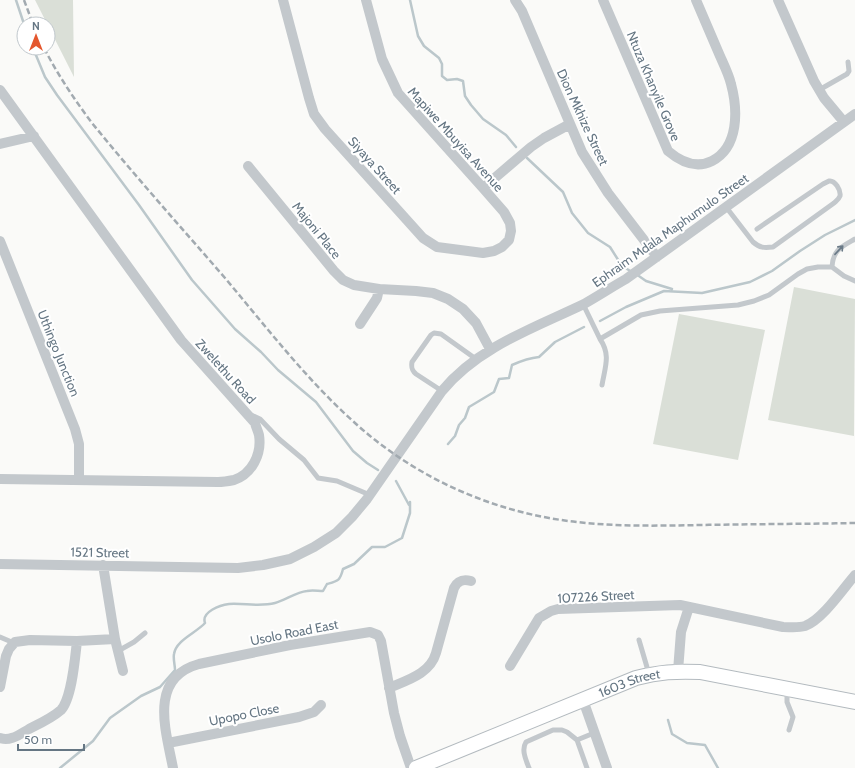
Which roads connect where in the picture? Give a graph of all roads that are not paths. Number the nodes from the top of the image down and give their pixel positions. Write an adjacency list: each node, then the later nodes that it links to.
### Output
1 (283, 0): 18 (street, Siyaya Street)
2 (366, 0): 16 (street, Mapiwe Mbuyisa Avenue)
3 (515, 0): 12 (street, Dion Mkhize Street)
4 (603, 0): 5 (street, Ntuza Khanyile Grove)
5 (696, 0)
6 (778, 0): 9 (street)
7 (848, 62): 9 (lane)
8 (0, 90): 13 (street, Zwelethu Road)
9 (819, 90): 11 (street)
10 (855, 114): 11 (street, Ephraim Mdala Maphumulo Street)
11 (844, 122): 17 (street, Ephraim Mdala Maphumulo Street)
12 (570, 124): 16 (street); 22 (street, Dion Mkhize Street)
13 (34, 136): 14 (street); 33 (street, Zwelethu Road)
14 (0, 144)
15 (248, 166): 25 (street, Majoni Place)
16 (483, 188): 18 (street, Mapiwe Mbuyisa Avenue)
17 (726, 207): 19 (lane); 22 (street, Ephraim Mdala Maphumulo Street)
18 (510, 223)
19 (757, 229)
20 (855, 239): 23 (lane, one-way to 20)
21 (0, 240): 35 (street, Uthingo Junction)
22 (657, 257): 26 (street, Ephraim Mdala Maphumulo Street)
23 (832, 267): 24 (lane); 28 (lane)
24 (855, 281)
25 (379, 289): 27 (street); 29 (street, Majoni Place)
26 (583, 304): 28 (lane); 29 (street, Ephraim Mdala Maphumulo Street)
27 (360, 324)
28 (600, 339): 31 (lane)
29 (490, 349): 30 (street, Ephraim Mdala Maphumulo Street)
30 (476, 359): 32 (street, Ephraim Mdala Maphumulo Street); 32 (lane)
31 (602, 385)
32 (442, 391): 36 (street, Ephraim Mdala Maphumulo Street)
33 (248, 415): 35 (street, Zwelethu Road); 36 (lane)
34 (0, 479): 35 (street, Zwelethu Road)
35 (78, 479)
36 (370, 495): 39 (street, Ephraim Mdala Maphumulo Street)
37 (0, 564): 38 (street, 1521 Street)
38 (103, 565): 39 (street, 1521 Street); 45 (street)
39 (200, 567)
40 (855, 575): 42 (street, 107226 Street)
41 (472, 581): 55 (street)
42 (689, 607): 50 (street, 107226 Street); 52 (street)
43 (145, 633): 49 (lane)
44 (0, 637): 48 (lane)
45 (115, 639): 47 (street); 49 (street)
46 (639, 640): 53 (lane)
47 (77, 641): 48 (street); 62 (street)
48 (14, 644): 54 (street)
49 (118, 651): 51 (street)
50 (510, 666)
51 (123, 671)
52 (678, 671): 53 (street, 1603 Street); 56 (street, 1603 Street)
53 (649, 674): 57 (street, 1603 Street)
54 (0, 687)
55 (389, 688): 64 (street, Usolo Road East); 66 (street, Usolo Road East)
56 (787, 690): 58 (street, 1603 Street); 60 (lane)
57 (583, 700): 61 (street); 67 (street, 1603 Street)
58 (855, 702)
59 (321, 705): 64 (street, Upopo Close)
60 (789, 730)
61 (594, 733): 63 (lane); 70 (street)
62 (0, 738)
63 (577, 740): 68 (lane); 69 (lane)
64 (168, 743): 65 (street, Usolo Road East)
65 (173, 768)
66 (411, 768)
67 (416, 768)
68 (529, 768)
69 (587, 768)
70 (607, 768)

